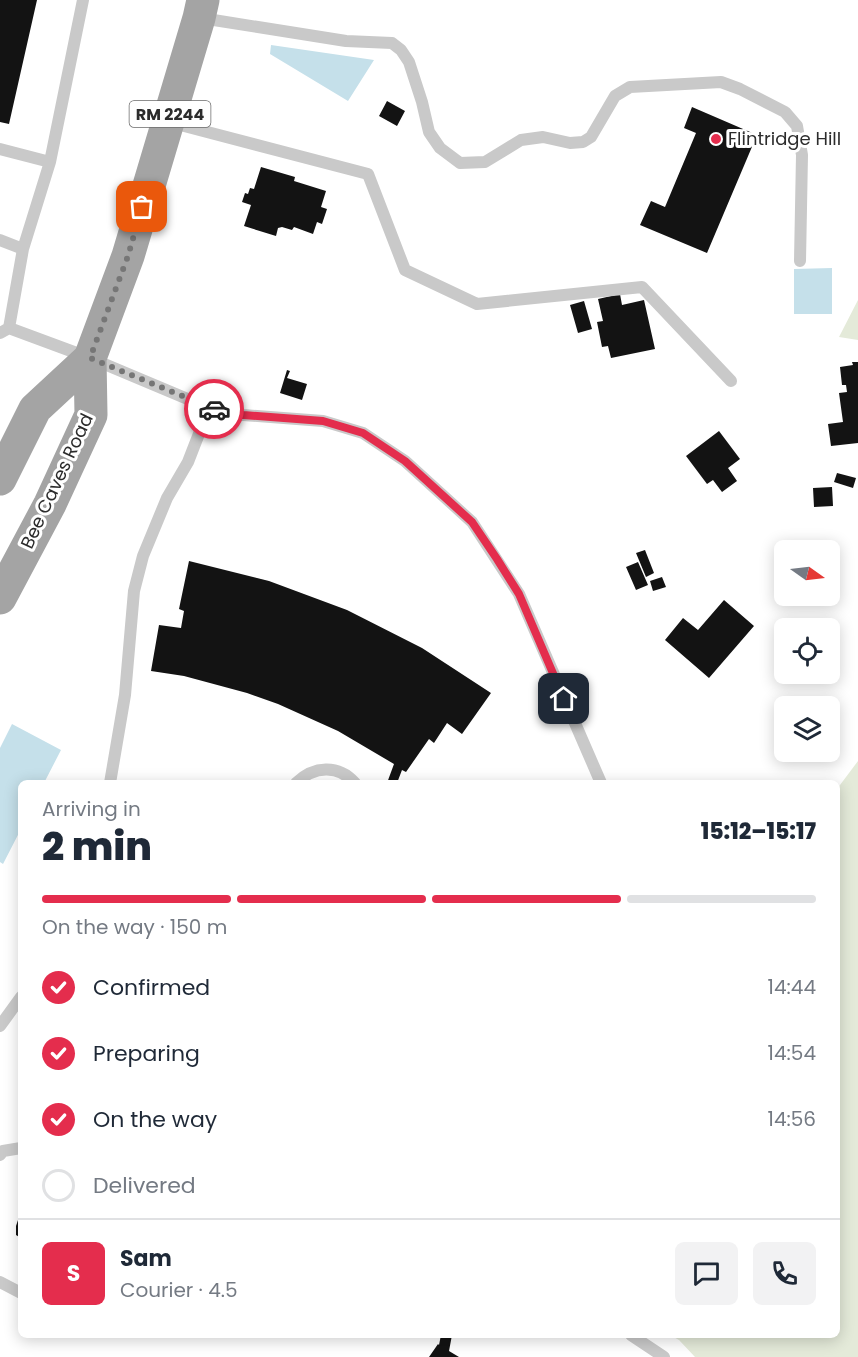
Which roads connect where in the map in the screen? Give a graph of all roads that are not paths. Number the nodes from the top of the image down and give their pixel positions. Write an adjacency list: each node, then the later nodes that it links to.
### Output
1 (83, 0): 5 (lane)
2 (201, 9): 3 (main road, Bee Caves Road / RM 2244); 8 (lane)
3 (168, 122): 10 (main road, Bee Caves Road / RM 2244); 11 (lane)
4 (0, 149): 5 (lane)
5 (50, 162): 7 (lane)
6 (0, 240): 7 (lane)
7 (23, 249): 9 (lane)
8 (800, 261)
9 (5, 331): 10 (lane)
10 (90, 358): 12 (lane); 13 (main road, Bee Caves Road / RM 2244); 14 (main road, Bee Caves Road / RM 2244)
11 (731, 381)
12 (208, 408): 15 (lane); 18 (lane)
13 (0, 479)
14 (0, 598)
15 (111, 780)
16 (299, 780): 17 (lane)
17 (352, 780)
18 (600, 780)
19 (18, 1002): 20 (lane)
20 (0, 1026)
21 (18, 1148): 22 (lane)
22 (0, 1155)
23 (0, 1282): 24 (lane)
24 (18, 1291)
25 (636, 1338): 26 (lane)
26 (664, 1357)

